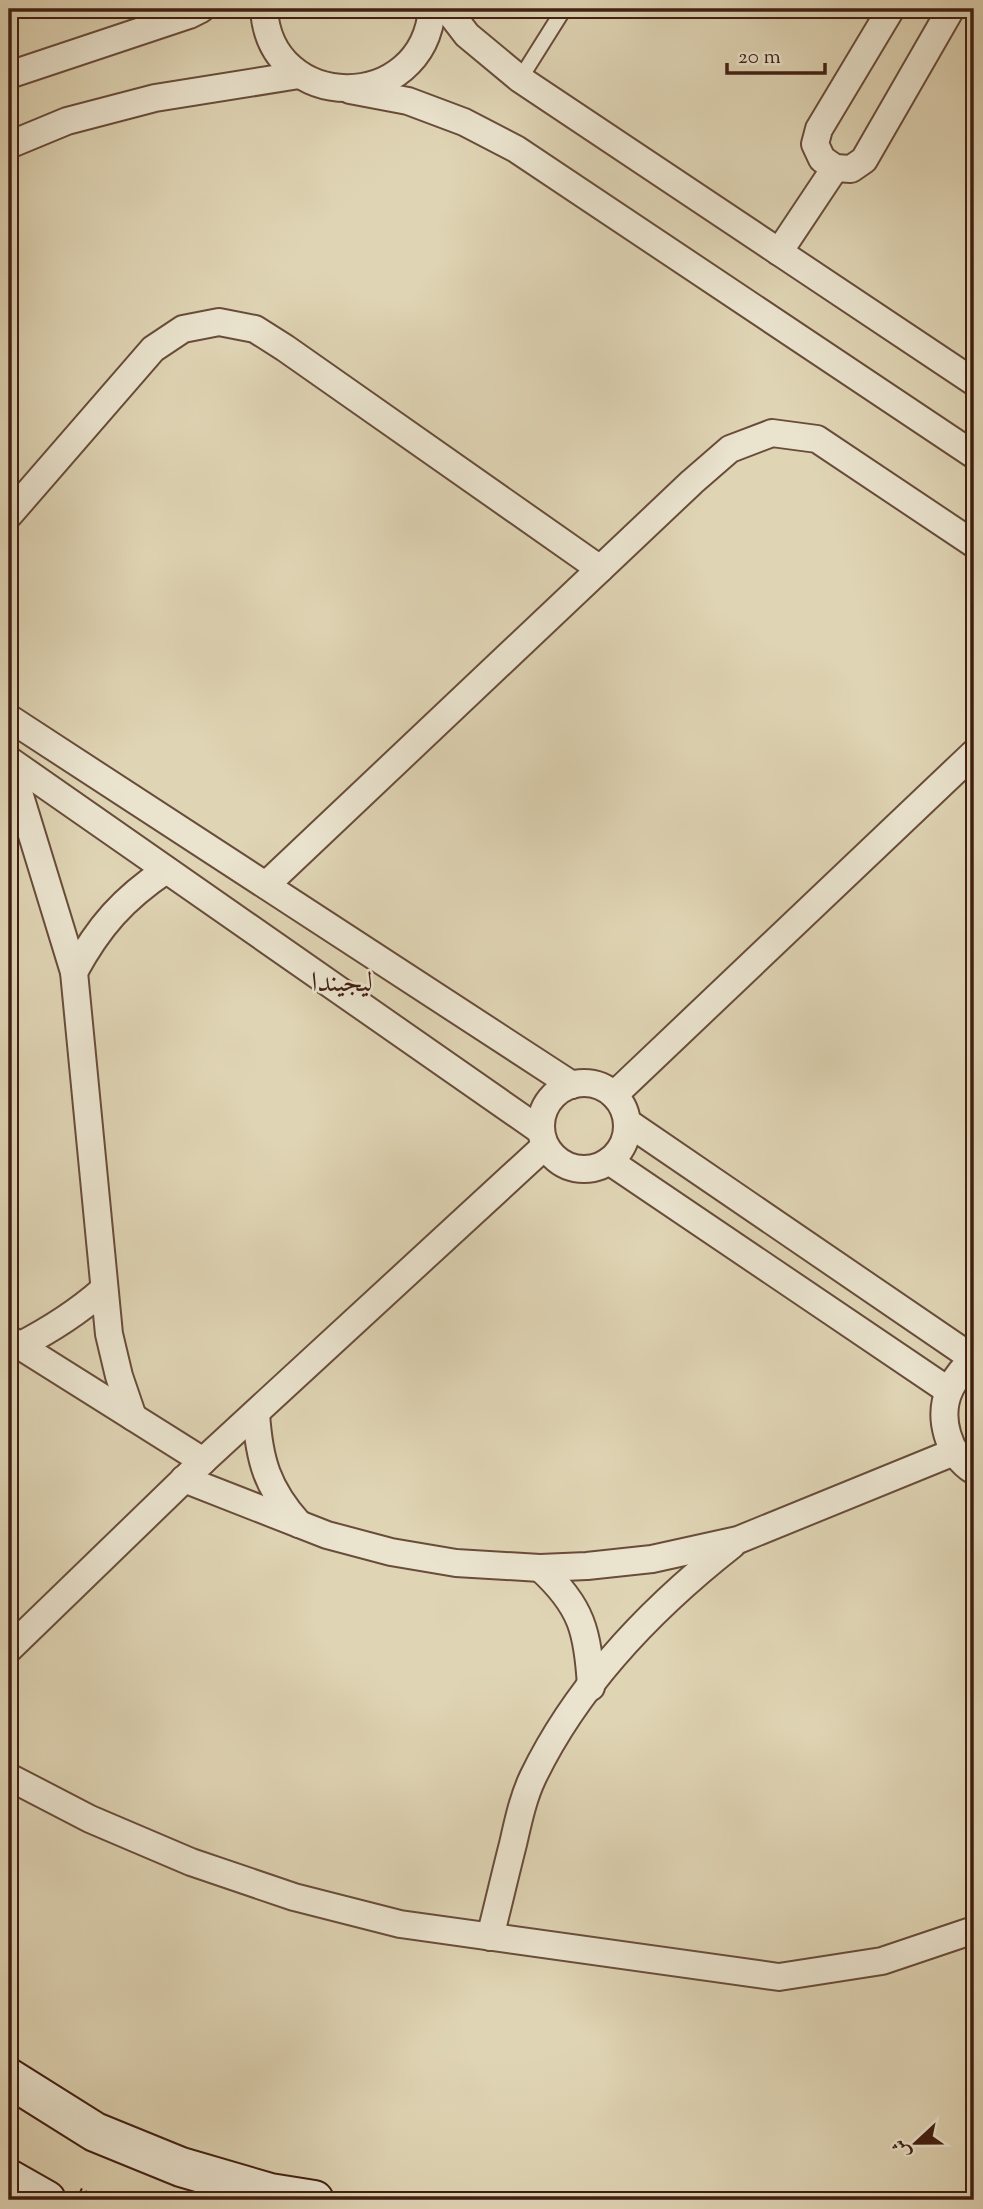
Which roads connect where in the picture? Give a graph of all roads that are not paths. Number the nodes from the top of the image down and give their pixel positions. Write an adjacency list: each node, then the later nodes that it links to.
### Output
1 (201, 9): 8 (street)
2 (264, 9): 9 (street)
3 (432, 9): 11 (street)
4 (447, 9): 10 (street)
5 (564, 9): 10 (lane)
6 (891, 9): 13 (street)
7 (951, 9): 13 (street)
8 (9, 75)
9 (299, 75): 11 (street); 12 (street)
10 (520, 79): 14 (street)
11 (351, 90): 16 (street)
12 (9, 145)
13 (835, 168): 14 (street)
14 (779, 253): 15 (street)
15 (974, 382)
16 (974, 455)
17 (9, 515): 19 (street)
18 (974, 544): 19 (street)
19 (600, 569): 24 (street)
20 (9, 718): 24 (street)
21 (974, 753): 27 (street)
22 (9, 760): 23 (street); 25 (street)
23 (166, 870): 25 (street); 29 (street)
24 (266, 885): 26 (street)
25 (74, 972): 31 (street)
26 (572, 1085): 27 (street); 29 (street)
27 (614, 1095): 28 (street)
28 (626, 1122): 30 (street); 33 (street)
29 (543, 1138): 30 (street); 35 (street)
30 (609, 1161): 34 (street)
31 (103, 1290): 32 (street); 36 (street)
32 (14, 1342): 36 (street)
33 (974, 1359): 34 (street)
34 (949, 1391): 37 (street)
35 (256, 1413): 38 (street); 40 (street)
36 (133, 1417): 38 (street)
37 (954, 1452): 39 (street); 41 (street)
38 (194, 1470): 40 (street); 43 (street)
39 (974, 1471)
40 (300, 1525): 42 (street)
41 (738, 1540): 42 (street); 44 (street)
42 (540, 1568): 44 (street)
43 (9, 1650)
44 (591, 1687): 47 (street)
45 (9, 1777): 47 (street)
46 (974, 1930): 47 (street)
47 (490, 1937)
48 (9, 2078): 51 (street)
49 (9, 2179): 50 (street)
50 (46, 2200)
51 (314, 2200)

